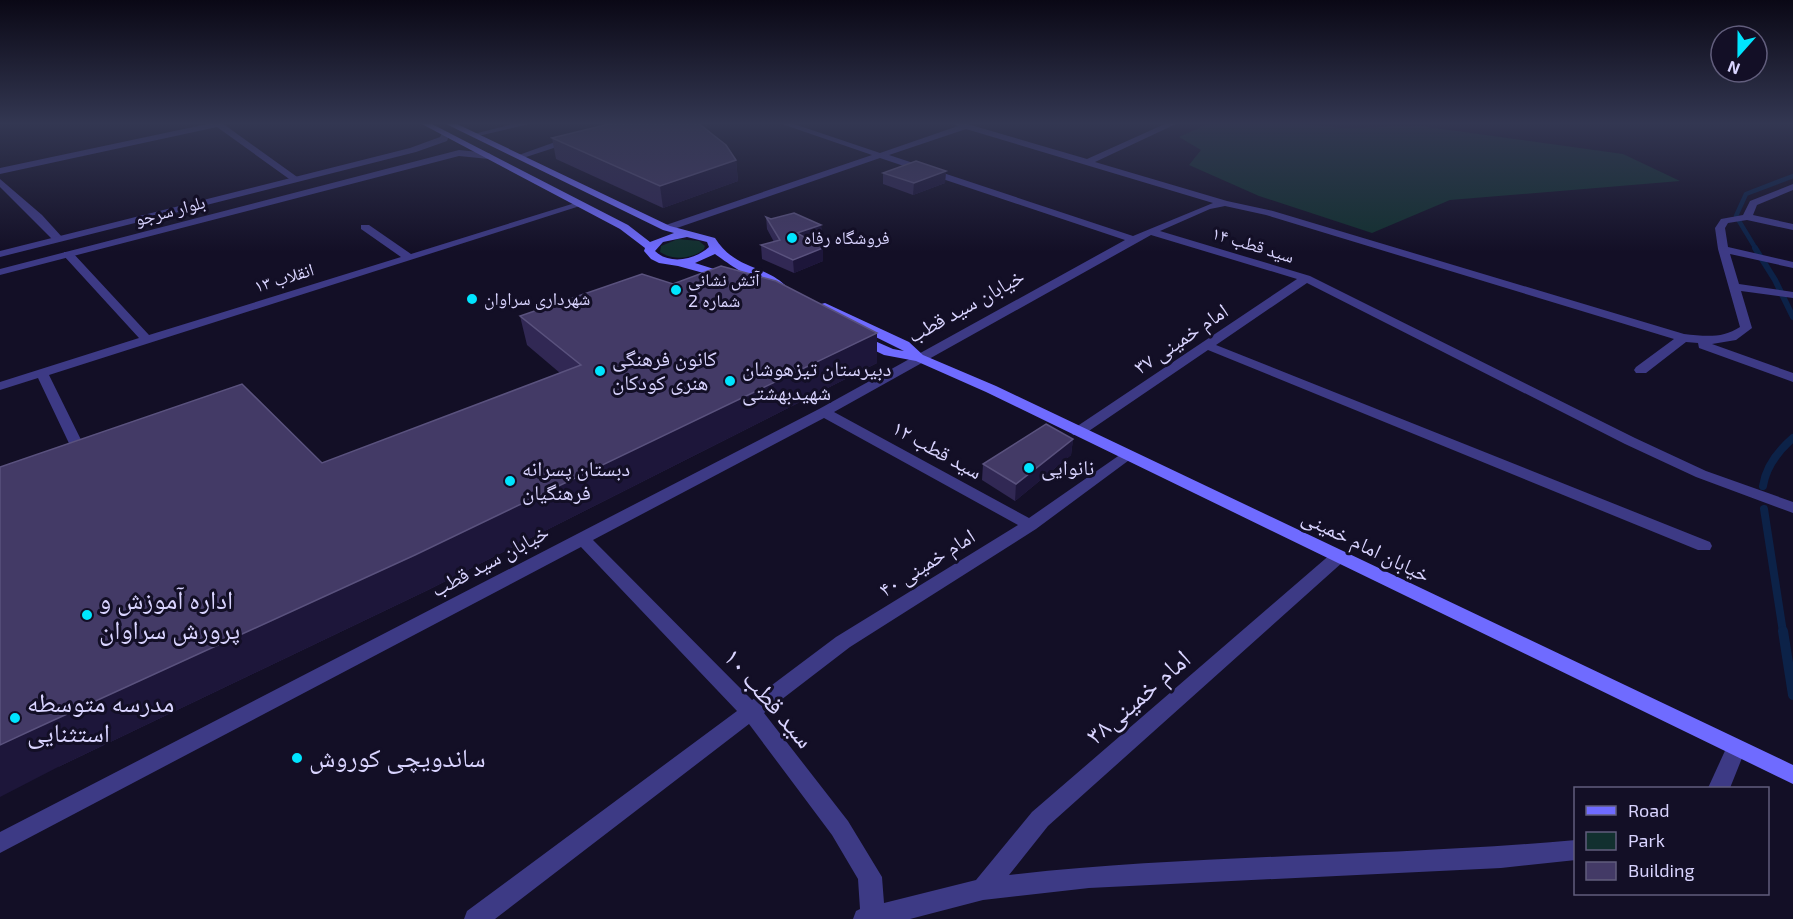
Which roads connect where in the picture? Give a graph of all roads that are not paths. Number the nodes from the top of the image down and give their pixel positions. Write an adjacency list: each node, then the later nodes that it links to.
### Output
1 (24, 166): 10 (street)
2 (277, 166): 11 (street)
3 (346, 166): 11 (street, بلوار سرجو)
4 (409, 166): 28 (street, بلوار سرجو)
5 (507, 166): 15 (main road)
6 (540, 166): 19 (main road)
7 (850, 166): 19 (street)
8 (909, 166): 23 (street)
9 (1106, 166): 14 (street)
10 (0, 171)
11 (295, 179): 22 (street, بلوار سرجو)
12 (0, 182): 22 (street)
13 (1793, 187): 16 (street)
14 (1225, 203): 20 (street, خیابان سید قطب); 40 (street)
15 (578, 205): 24 (main road); 29 (street, انقلاب ۱۳)
16 (1747, 217): 18 (street); 26 (street)
17 (365, 227): 29 (street)
18 (1793, 227)
19 (667, 228): 21 (main road)
20 (1150, 231): 23 (street, خیابان سید قطب); 33 (street, سید قطب ۱۴)
21 (696, 235): 24 (main road); 25 (main road)
22 (58, 239): 27 (street, بلوار سرجو); 28 (street)
23 (1134, 240): 43 (street, خیابان سید قطب)
24 (650, 247): 30 (main road)
25 (715, 248): 30 (main road); 36 (main road)
26 (1723, 249): 31 (street); 35 (street)
27 (0, 254)
28 (68, 254): 32 (street, بلوار سرجو); 41 (street)
29 (410, 258): 41 (street, انقلاب ۱۳)
30 (678, 262): 34 (main road)
31 (1793, 265)
32 (0, 272)
33 (1306, 278): 42 (street, امام خمینی ۳۷); 52 (street, سید قطب ۱۴)
34 (745, 285)
35 (1736, 287): 37 (street); 40 (street)
36 (790, 291)
37 (1793, 295)
38 (811, 300): 43 (main road, خیابان امام خمینی)
39 (848, 333): 43 (main road, خیابان امام خمینی)
40 (1683, 338): 44 (street); 46 (street)
41 (147, 340): 45 (street, انقلاب ۱۳)
42 (1206, 345): 49 (street, امام خمینی ۳۷); 55 (street)
43 (920, 358): 48 (street, خیابان سید قطب); 49 (main road, خیابان امام خمینی)
44 (1641, 370)
45 (42, 373): 47 (street, انقلاب ۱۳); 51 (street)
46 (1793, 378)
47 (0, 386)
48 (824, 412): 53 (street, سید قطب ۱۲); 54 (street, خیابان سید قطب)
49 (1078, 432): 50 (main road, خیابان امام خمینی)
50 (1129, 455): 53 (street, امام خمینی ۴۰); 56 (main road, خیابان امام خمینی)
51 (75, 468)
52 (1793, 508)
53 (1030, 525): 57 (street, امام خمینی ۴۰)
54 (582, 538): 57 (street, سید قطب ۱۰); 61 (street, خیابان سید قطب)
55 (1704, 546)
56 (1338, 557): 58 (main road, خیابان امام خمینی); 63 (street, امام خمینی۳۸)
57 (752, 713): 64 (street, سید قطب ۱۰); 65 (street, امام خمینی ۴۰)
58 (1736, 748): 59 (main road, خیابان امام خمینی); 60 (street)
59 (1793, 775)
60 (1720, 787)
61 (0, 843)
62 (1574, 850): 63 (street)
63 (983, 889): 64 (street)
64 (869, 918)
65 (476, 919)

